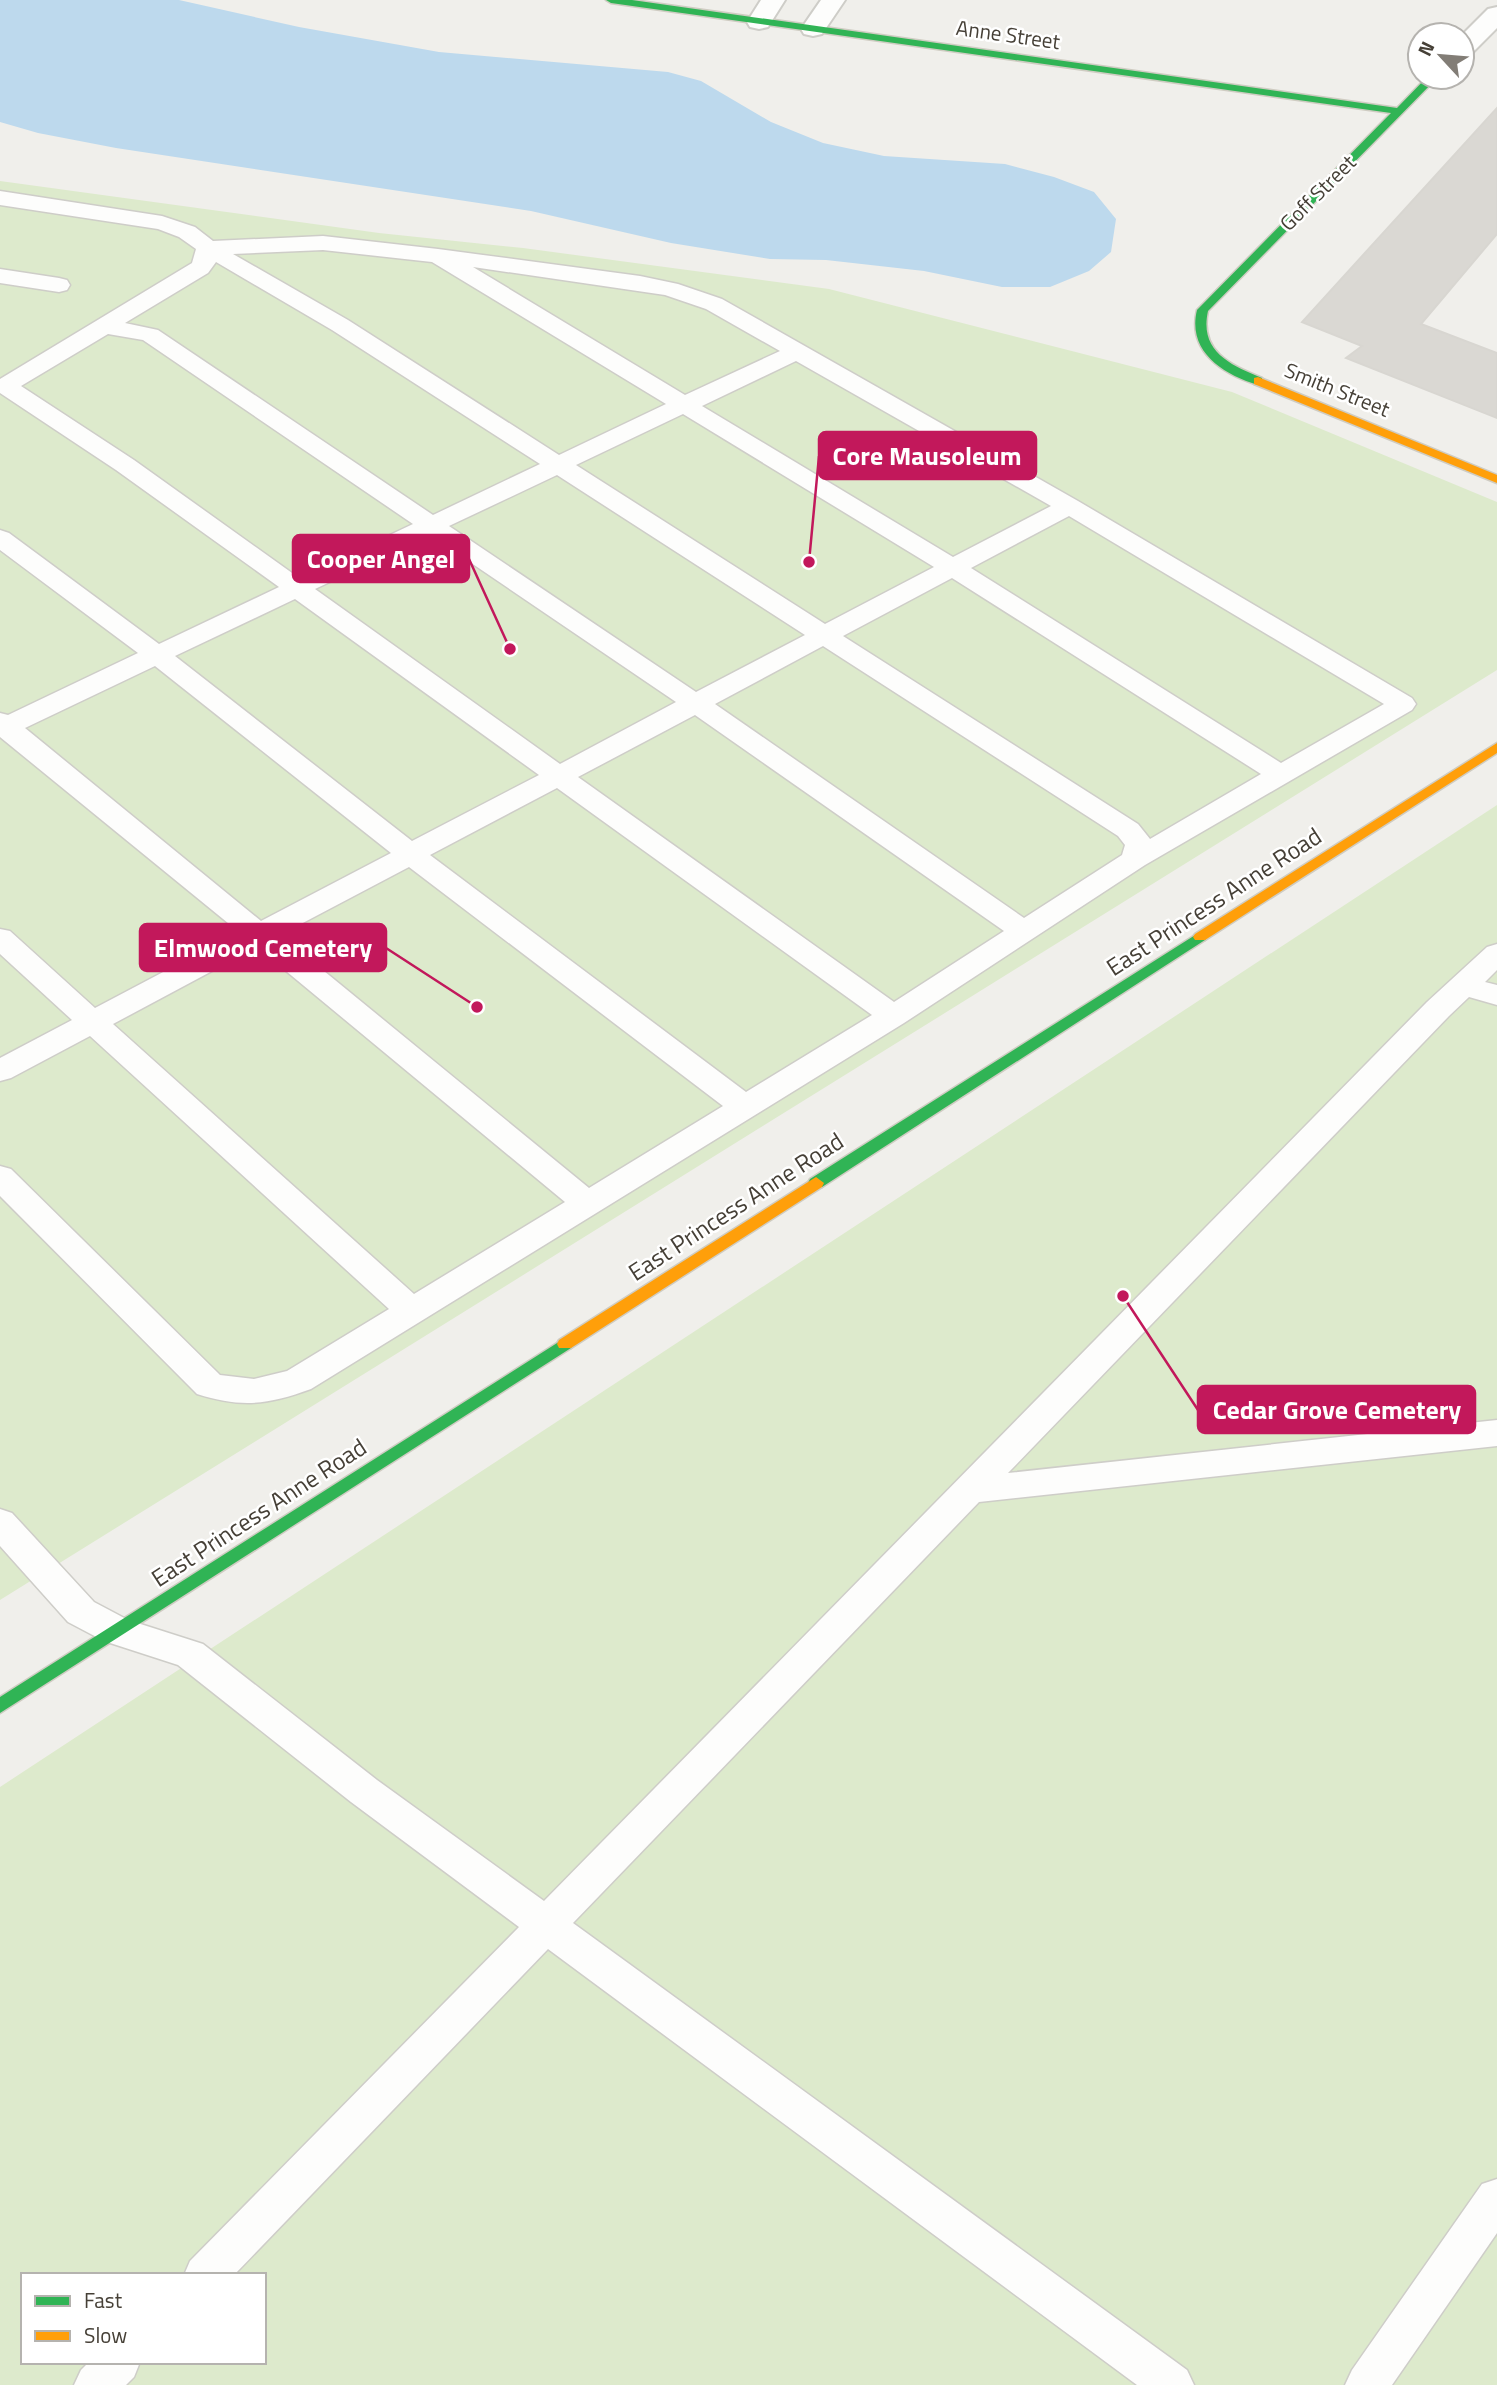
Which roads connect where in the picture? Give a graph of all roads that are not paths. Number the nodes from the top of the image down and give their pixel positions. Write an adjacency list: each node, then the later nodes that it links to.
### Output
1 (611, 0): 5 (street, Anne Street)
2 (773, 0): 5 (street)
3 (833, 0): 6 (street)
4 (1497, 14): 7 (street)
5 (759, 22): 6 (street, Anne Street)
6 (813, 29): 9 (street, Anne Street)
7 (1476, 35)
8 (1419, 91): 9 (street, Goff Street)
9 (1399, 111): 15 (street, Goff Street)
10 (0, 198): 11 (lane)
11 (207, 248): 12 (lane); 16 (lane); 20 (lane)
12 (438, 256): 17 (lane); 19 (lane)
13 (0, 276): 14 (lane)
14 (59, 285)
15 (1203, 310): 21 (street, Smith Street)
16 (105, 326): 18 (lane); 23 (lane)
17 (798, 351): 19 (lane); 22 (lane)
18 (2, 383): 26 (lane)
19 (681, 406): 20 (lane); 25 (lane)
20 (558, 465): 23 (lane); 27 (lane)
21 (1497, 479)
22 (1069, 506): 25 (lane); 32 (lane)
23 (430, 525): 26 (lane); 29 (lane)
24 (0, 538): 28 (lane)
25 (952, 567): 27 (lane); 32 (lane)
26 (296, 588): 28 (lane); 33 (lane)
27 (824, 634): 29 (lane); 35 (lane)
28 (156, 654): 30 (lane); 34 (lane)
29 (695, 703): 33 (lane); 36 (lane)
30 (2, 725): 37 (lane)
31 (1497, 747): 52 (street, East Princess Anne Road)
32 (1280, 774): 35 (lane)
33 (557, 775): 34 (lane); 42 (lane)
34 (409, 853): 37 (lane); 45 (lane)
35 (1135, 859): 36 (lane)
36 (1025, 932): 42 (lane)
37 (259, 933): 43 (lane); 47 (lane)
38 (0, 938): 43 (lane)
39 (1497, 954): 40 (lane)
40 (1464, 986): 41 (lane); 50 (lane)
41 (1497, 995)
42 (893, 1016): 45 (lane)
43 (93, 1021): 44 (lane); 48 (lane)
44 (0, 1071)
45 (746, 1107): 47 (lane)
46 (0, 1177): 48 (lane)
47 (588, 1204): 48 (lane)
48 (412, 1311)
49 (1497, 1433): 50 (lane)
50 (971, 1490): 54 (lane)
51 (0, 1523): 52 (lane)
52 (117, 1631): 53 (street, East Princess Anne Road); 54 (lane)
53 (0, 1706)
54 (546, 1927): 56 (lane); 59 (lane)
55 (1497, 2198): 60 (lane)
56 (207, 2273)
57 (117, 2364): 58 (lane)
58 (96, 2385)
59 (1172, 2385)
60 (1367, 2385)

